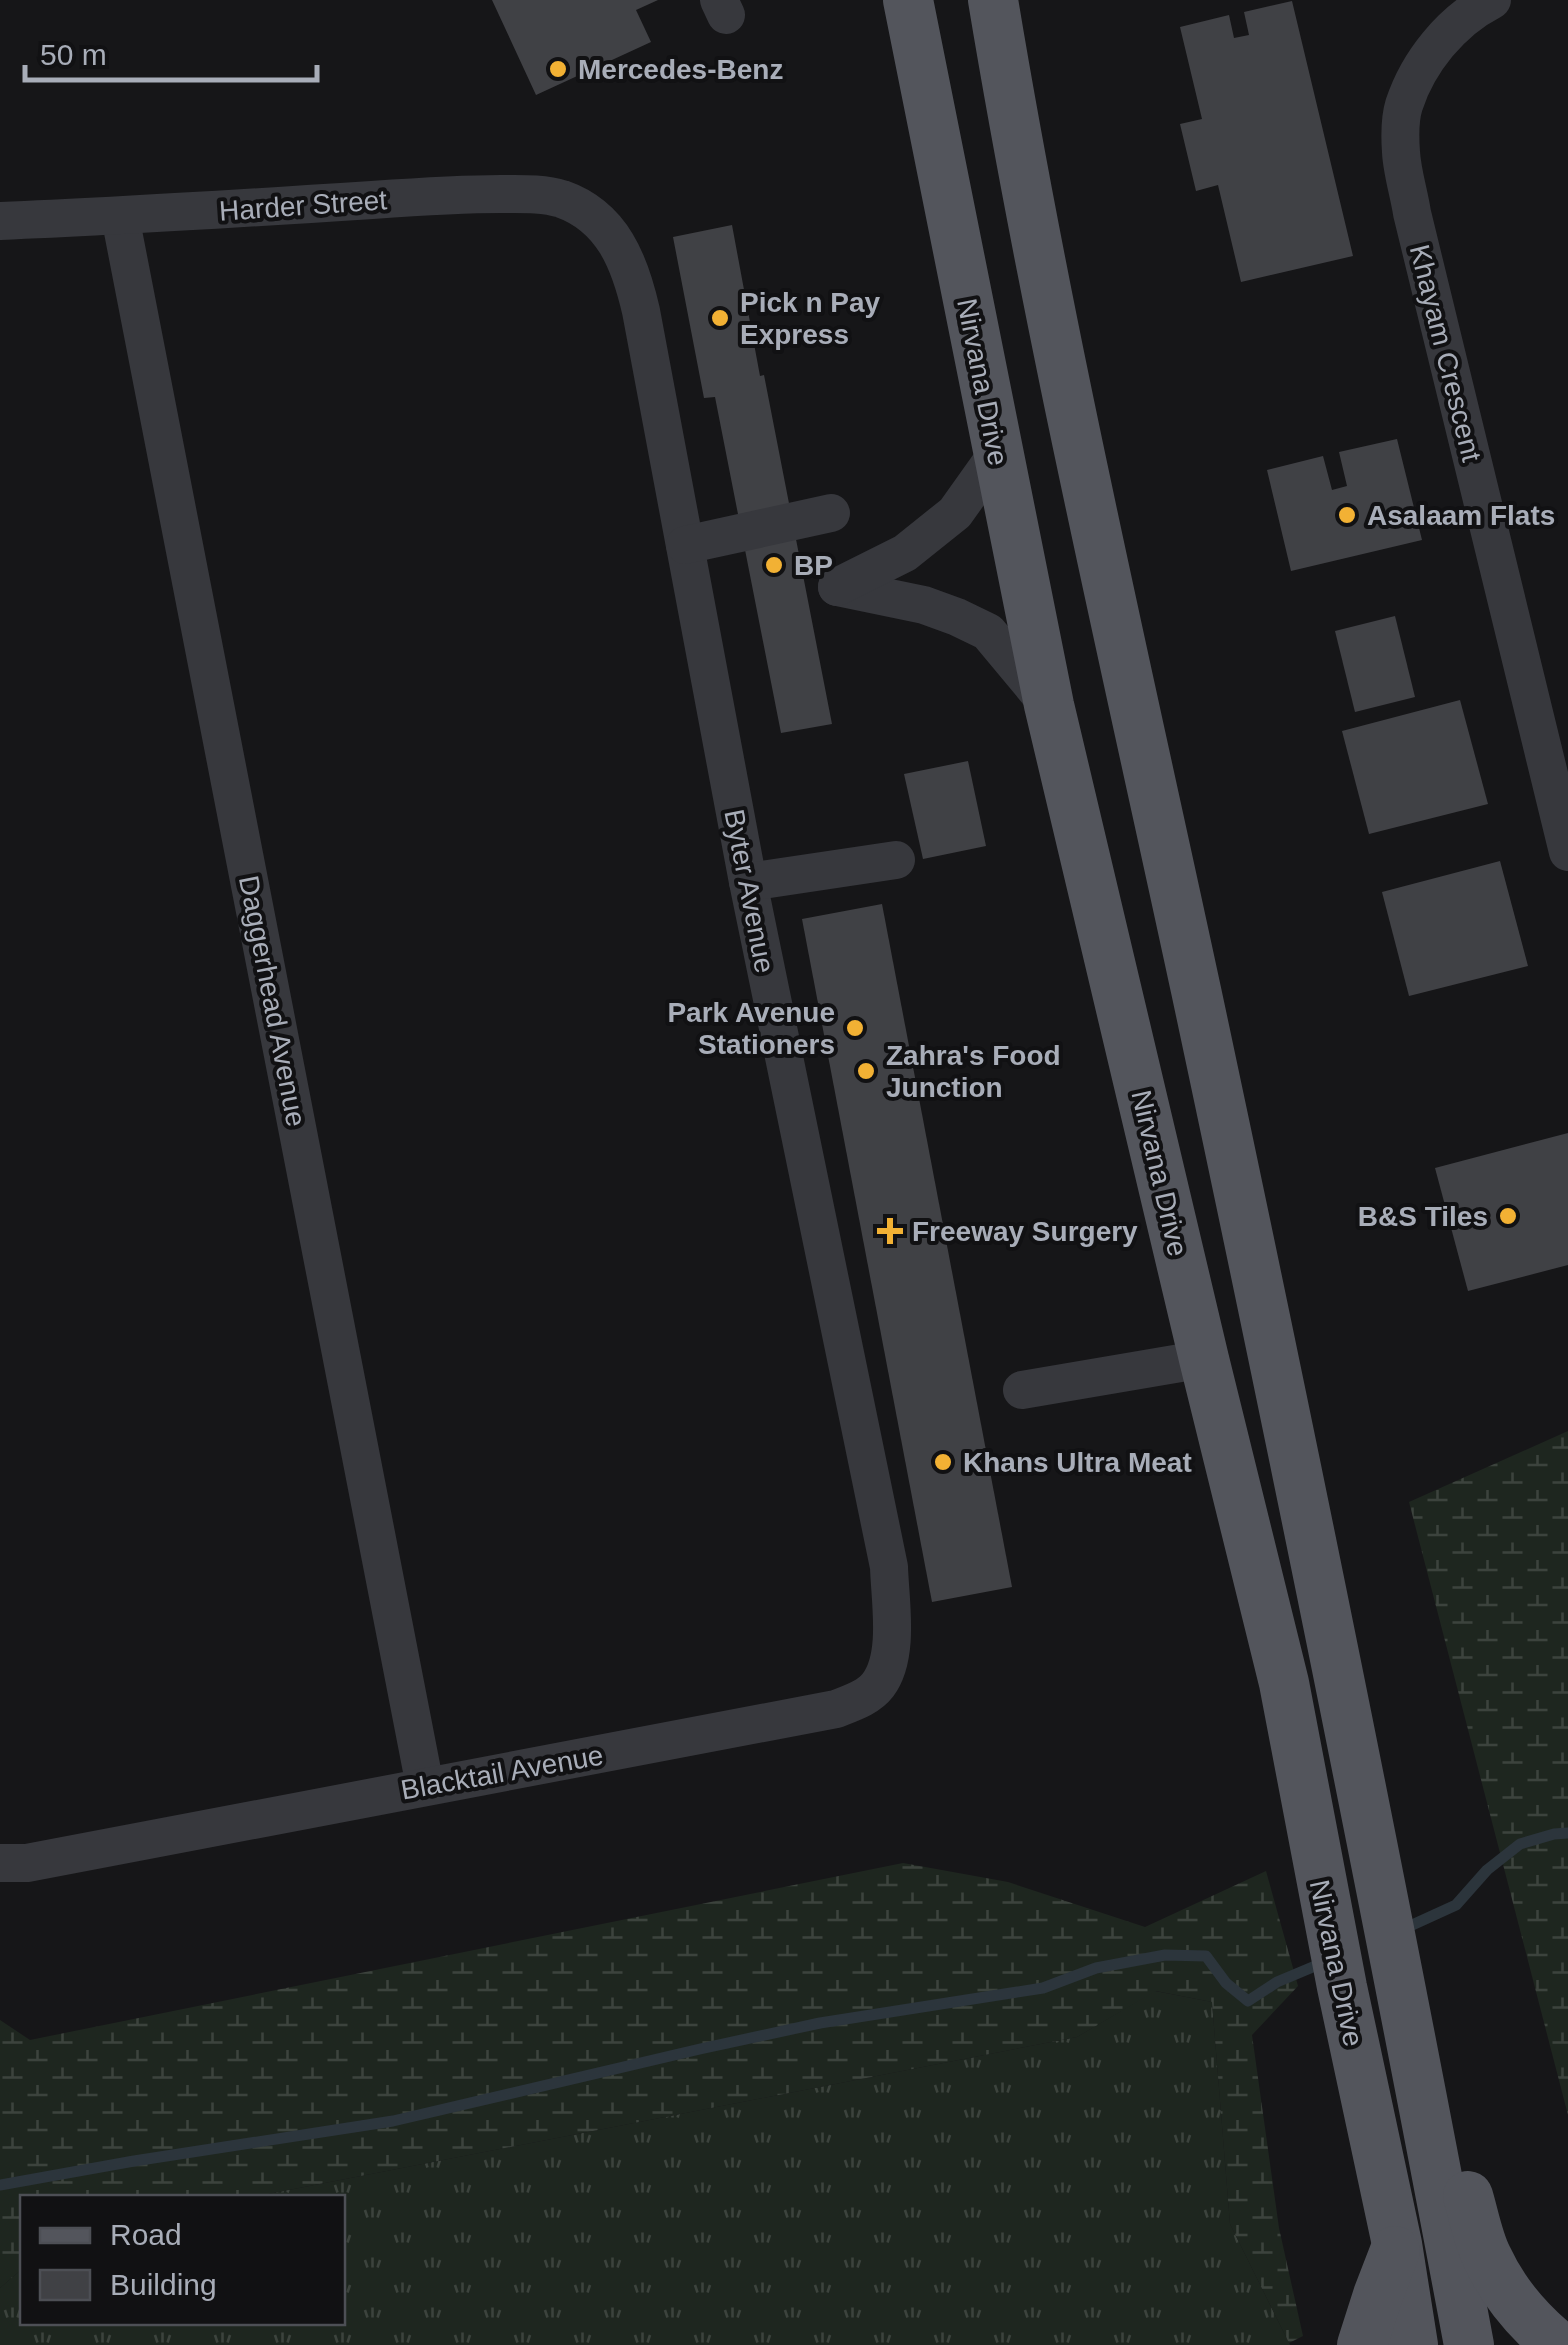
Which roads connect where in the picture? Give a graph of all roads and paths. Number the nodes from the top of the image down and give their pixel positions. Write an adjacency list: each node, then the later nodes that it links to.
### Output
1 (908, 0): 7 (main road, Nirvana Drive)
2 (994, 0): 20 (main road, Nirvana Drive)
3 (1492, 0): 11 (street, Khayam Crescent)
4 (120, 216): 5 (street, Harder Street); 6 (street, Harder Street); 18 (street, Daggerhead Avenue)
5 (0, 221)
6 (599, 222): 9 (street, Byter Avenue)
7 (997, 454): 10 (main road, Nirvana Drive); 10 (street)
8 (831, 513): 9 (street)
9 (685, 545): 14 (street, Byter Avenue)
10 (1048, 706): 15 (main road, Nirvana Drive)
11 (1555, 743): 12 (street, Khayam Crescent)
12 (1568, 852)
13 (896, 860): 14 (street)
14 (748, 882): 17 (street, Byter Avenue)
15 (1204, 1359): 16 (street); 21 (main road, Nirvana Drive)
16 (1022, 1390)
17 (889, 1567): 18 (street, Blacktail Avenue)
18 (425, 1786): 19 (street, Blacktail Avenue)
19 (0, 1863)
20 (1396, 1956): 24 (main road, Nirvana Drive); 25 (main road)
21 (1397, 2244): 22 (main road); 23 (main road, Nirvana Drive)
22 (1362, 2345)
23 (1413, 2345)
24 (1469, 2345)
25 (1557, 2345)

